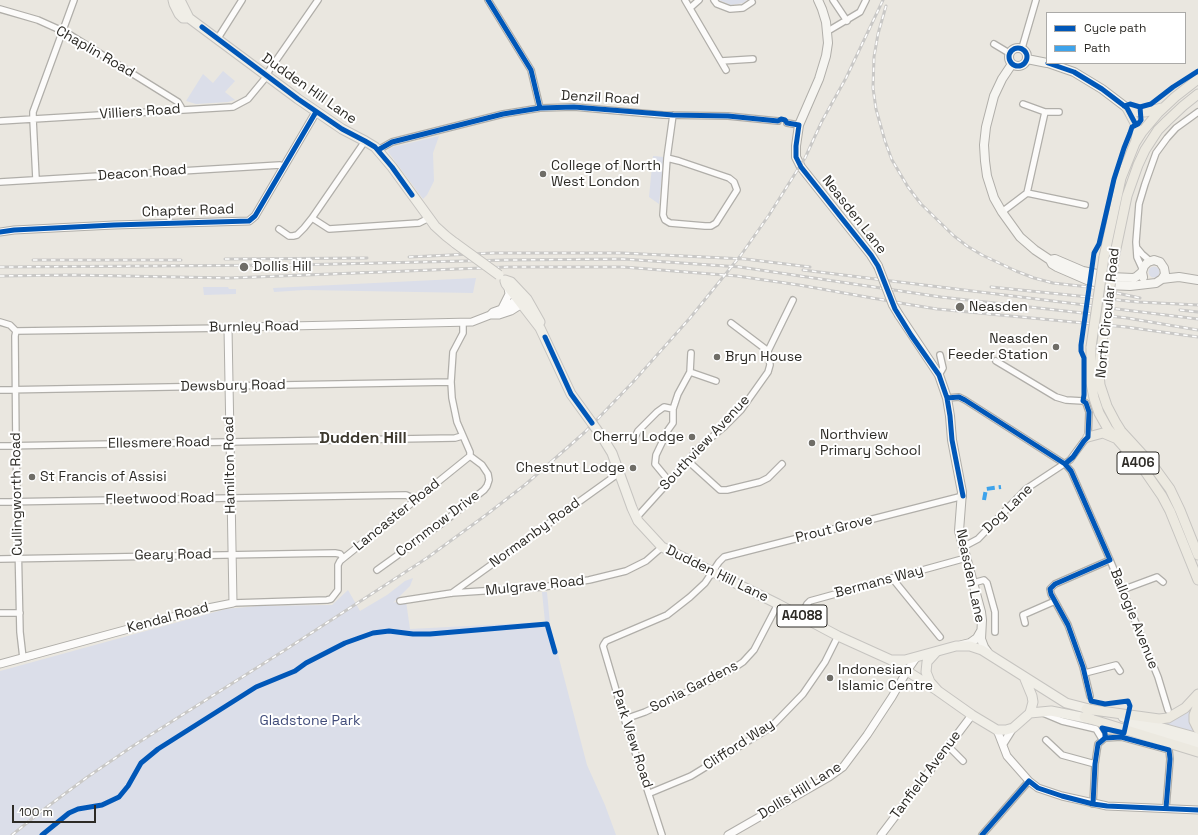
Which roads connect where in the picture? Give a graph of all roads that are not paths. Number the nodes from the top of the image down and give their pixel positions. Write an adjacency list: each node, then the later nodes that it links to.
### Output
1 (74, 0): 19 (street)
2 (173, 0): 17 (main road, Dudden Hill Lane / A4088)
3 (180, 0): 17 (main road, Dudden Hill Lane / A4088)
4 (242, 0): 21 (street)
5 (318, 0): 32 (street, Villiers Road)
6 (488, 0): 37 (street)
7 (685, 0): 15 (street)
8 (700, 0): 15 (street)
9 (714, 0): 14 (street)
10 (818, 0): 20 (main road, Neasden Lane)
11 (833, 0): 18 (street)
12 (866, 0): 18 (street)
13 (1036, 0): 23 (street)
14 (752, 2)
15 (690, 8): 27 (street)
16 (0, 9): 19 (street, Chaplin Road)
17 (189, 18): 21 (main road, Dudden Hill Lane / A4088)
18 (846, 21): 20 (street)
19 (62, 31): 39 (street, Chaplin Road); 45 (street)
20 (828, 31): 49 (main road, Neasden Lane)
21 (218, 38): 32 (main road, Dudden Hill Lane / A4088)
22 (994, 44): 24 (street)
23 (1022, 48): 24 (main road); 26 (main road)
24 (1009, 53): 29 (main road)
25 (753, 59): 27 (street)
26 (1027, 59): 28 (main road); 29 (main road)
27 (722, 61): 31 (street)
28 (1046, 63)
29 (1012, 64): 59 (main road)
30 (1050, 64): 38 (main road)
31 (726, 70)
32 (266, 75): 39 (street, Villiers Road); 40 (main road, Dudden Hill Lane / A4088)
33 (1198, 79): 36 (highway, North Circular Road / A406)
34 (1198, 94): 118 (highway, North Circular Road / A406, bridge)
35 (1023, 104): 41 (street)
36 (1163, 107): 38 (highway); 51 (highway, North Circular Road / A406)
37 (540, 108): 44 (street, Denzil Road); 52 (street, Denzil Road)
38 (1127, 108): 51 (highway)
39 (181, 110): 45 (street, Villiers Road)
40 (316, 112): 50 (main road, Dudden Hill Lane / A4088); 54 (street, Chapter Road)
41 (1045, 112): 42 (street); 57 (street)
42 (1059, 112)
43 (1198, 112): 64 (street)
44 (672, 115): 47 (street, Denzil Road); 53 (street)
45 (33, 119): 46 (street, Villiers Road); 55 (street)
46 (0, 121)
47 (778, 121)
48 (787, 123): 49 (street)
49 (799, 125): 91 (main road, Neasden Lane, bridge)
50 (365, 141): 52 (main road, Dudden Hill Lane / A4088); 60 (street)
51 (1135, 143): 102 (highway, North Circular Road / A406, bridge)
52 (378, 150): 61 (main road, Dudden Hill Lane / A4088)
53 (667, 158): 53 (street)
54 (284, 167): 55 (street, Deacon Road); 63 (street, Chapter Road)
55 (36, 180): 56 (street, Deacon Road)
56 (0, 182)
57 (1027, 193): 58 (street); 59 (street)
58 (1085, 205)
59 (1002, 212): 65 (main road)
60 (312, 218): 61 (street); 62 (street)
61 (429, 218): 72 (main road, Dudden Hill Lane / A4088, bridge)
62 (279, 229)
63 (0, 232)
64 (1136, 246): 66 (street); 68 (street)
65 (1050, 260): 68 (main road); 73 (main road)
66 (1150, 260): 67 (main road); 68 (main road)
67 (1164, 268): 69 (main road); 70 (main road)
68 (1142, 270): 73 (main road)
69 (1179, 277): 70 (main road); 71 (main road)
70 (1162, 279): 73 (main road)
71 (1198, 280)
72 (504, 281): 74 (main road, Dudden Hill Lane / A4088); 76 (street)
73 (1152, 283)
74 (521, 300): 76 (street, Burnley Road); 77 (street, Burnley Road); 78 (main road, Dudden Hill Lane / A4088); 84 (main road, Dudden Hill Lane / A4088)
75 (792, 300): 86 (street, Southview Avenue)
76 (502, 308): 79 (street, Burnley Road)
77 (511, 311): 78 (street, Burnley Road); 79 (street, Burnley Road)
78 (529, 314): 84 (main road, Dudden Hill Lane / A4088)
79 (490, 315): 81 (street, Burnley Road)
80 (0, 322): 85 (street)
81 (463, 322): 83 (street, Burnley Road); 93 (street)
82 (731, 323): 86 (street)
83 (228, 328): 85 (street, Burnley Road); 94 (street, Hamilton Road)
84 (540, 328): 110 (main road, Dudden Hill Lane / A4088, bridge)
85 (16, 331): 96 (street, Cullingworth Road)
86 (768, 351): 107 (street, Southview Avenue)
87 (691, 353): 90 (street)
88 (940, 355): 91 (street)
89 (996, 361): 101 (street)
90 (690, 372): 92 (street); 98 (street)
91 (939, 375): 97 (main road, Neasden Lane)
92 (716, 381)
93 (451, 382): 94 (street, Dewsbury Road); 99 (street)
94 (229, 386): 96 (street, Dewsbury Road); 103 (street, Hamilton Road)
95 (0, 390): 96 (street, Dewsbury Road)
96 (15, 390): 105 (street, Cullingworth Road)
97 (948, 398): 109 (street); 112 (main road, Neasden Lane)
98 (673, 409): 100 (street); 111 (street)
99 (462, 436): 103 (street, Ellesmere Road); 106 (street)
100 (634, 437)
101 (1088, 437): 102 (highway); 109 (street, Dog Lane)
102 (1116, 439): 132 (highway, North Circular Road / A406)
103 (230, 442): 105 (street, Ellesmere Road); 113 (street, Hamilton Road)
104 (0, 446): 105 (street, Ellesmere Road)
105 (16, 446): 116 (street, Cullingworth Road)
106 (470, 456): 114 (street, Lancaster Road); 129 (street, Cornmow Drive)
107 (688, 461): 108 (street); 111 (street, Southview Avenue)
108 (782, 464)
109 (1065, 464): 120 (street, Dog Lane); 128 (street, Ballogie Avenue)
110 (619, 473): 117 (main road, Dudden Hill Lane / A4088); 137 (street, Normanby Road)
111 (669, 481): 117 (street, Southview Avenue)
112 (963, 496): 120 (main road, Neasden Lane); 130 (street, Prout Grove)
113 (231, 498): 114 (street, Fleetwood Road); 116 (street, Fleetwood Road); 122 (street, Hamilton Road)
114 (415, 500): 125 (street, Lancaster Road)
115 (0, 502): 116 (street, Fleetwood Road)
116 (17, 502): 124 (street, Cullingworth Road)
117 (636, 517): 119 (main road, Dudden Hill Lane / A4088)
118 (1192, 537): 121 (highway); 123 (highway, North Circular Road / A406)
119 (662, 547): 130 (main road, Dudden Hill Lane / A4088); 137 (street, Mulgrave Road)
120 (963, 547): 126 (main road, Neasden Lane)
121 (1198, 547)
122 (232, 554): 124 (street, Geary Road); 125 (street, Geary Road); 140 (street, Hamilton Road)
123 (1198, 555)
124 (18, 558): 127 (street, Geary Road); 142 (street, Cullingworth Road)
125 (343, 558): 136 (street, Lancaster Road)
126 (966, 558): 131 (street, Bermans Way); 134 (main road, Neasden Lane)
127 (0, 559)
128 (1110, 560): 135 (street, Ballogie Avenue); 139 (street)
129 (377, 570)
130 (712, 573): 141 (main road, Dudden Hill Lane / A4088); 150 (street, Prout Grove)
131 (892, 578): 144 (street, Bermans Way); 149 (street)
132 (1198, 580)
133 (1163, 582): 135 (street)
134 (973, 583): 146 (main road, Neasden Lane); 147 (street)
135 (1122, 590): 166 (street, Ballogie Avenue)
136 (337, 592): 140 (street, Kendal Road)
137 (452, 593): 138 (street, Mulgrave Road)
138 (400, 601)
139 (1054, 601): 145 (street); 160 (street)
140 (233, 602): 154 (street, Kendal Road)
141 (778, 604): 144 (main road, Dudden Hill Lane / A4088); 171 (street, Sonia Gardens)
142 (20, 612): 143 (street); 154 (street, Cullingworth Road)
143 (0, 613)
144 (801, 616): 148 (main road, Dudden Hill Lane / A4088)
145 (1024, 623)
146 (981, 631): 151 (main road, Neasden Lane); 153 (main road, Neasden Lane)
147 (995, 632)
148 (838, 636): 156 (main road, Dudden Hill Lane / A4088); 185 (street, Clifford Way)
149 (940, 637)
150 (604, 644): 171 (street, Park View Road)
151 (956, 646): 152 (main road, A4088); 153 (main road, A4088)
152 (936, 652): 155 (main road, Dudden Hill Lane / A4088); 162 (main road, A4088)
153 (989, 654): 161 (main road, A4088)
154 (23, 658): 157 (street, Kendal Road)
155 (916, 658): 156 (main road, Dudden Hill Lane / A4088); 158 (street, Dollis Hill Lane)
156 (891, 660): 158 (main road, Dudden Hill Lane / A4088)
157 (0, 664)
158 (906, 671): 162 (main road, Dudden Hill Lane / A4088); 190 (street, Dollis Hill Lane)
159 (1120, 671): 160 (street)
160 (1085, 673): 164 (street)
161 (1024, 677): 168 (main road); 169 (main road, A4088)
162 (938, 690): 170 (main road, A4088)
163 (1198, 694): 169 (highway)
164 (1090, 696)
165 (1198, 705): 173 (highway)
166 (1168, 710)
167 (1040, 712): 168 (main road, A4088); 169 (main road, A4088); 176 (street)
168 (1030, 713): 172 (main road)
169 (1085, 713): 175 (main road, A4088); 180 (main road, A4088); 181 (highway)
170 (972, 715): 174 (main road, A4088); 179 (street, Tanfield Avenue)
171 (625, 719): 185 (street, Park View Road)
172 (1013, 728): 174 (main road); 178 (street)
173 (1198, 728)
174 (996, 730): 178 (street)
175 (1198, 738)
176 (1102, 739): 183 (street); 187 (street)
177 (1046, 740): 183 (street)
178 (1003, 744): 184 (street)
179 (948, 746): 182 (street); 191 (street, Tanfield Avenue)
180 (1198, 746)
181 (1198, 752)
182 (963, 761)
183 (1095, 764): 186 (street)
184 (1029, 781): 186 (street); 192 (street)
185 (650, 794): 189 (street, Park View Road)
186 (1092, 804): 187 (street)
187 (1166, 808): 188 (street)
188 (1198, 810)
189 (662, 835)
190 (728, 835)
191 (881, 835)
192 (982, 835)

